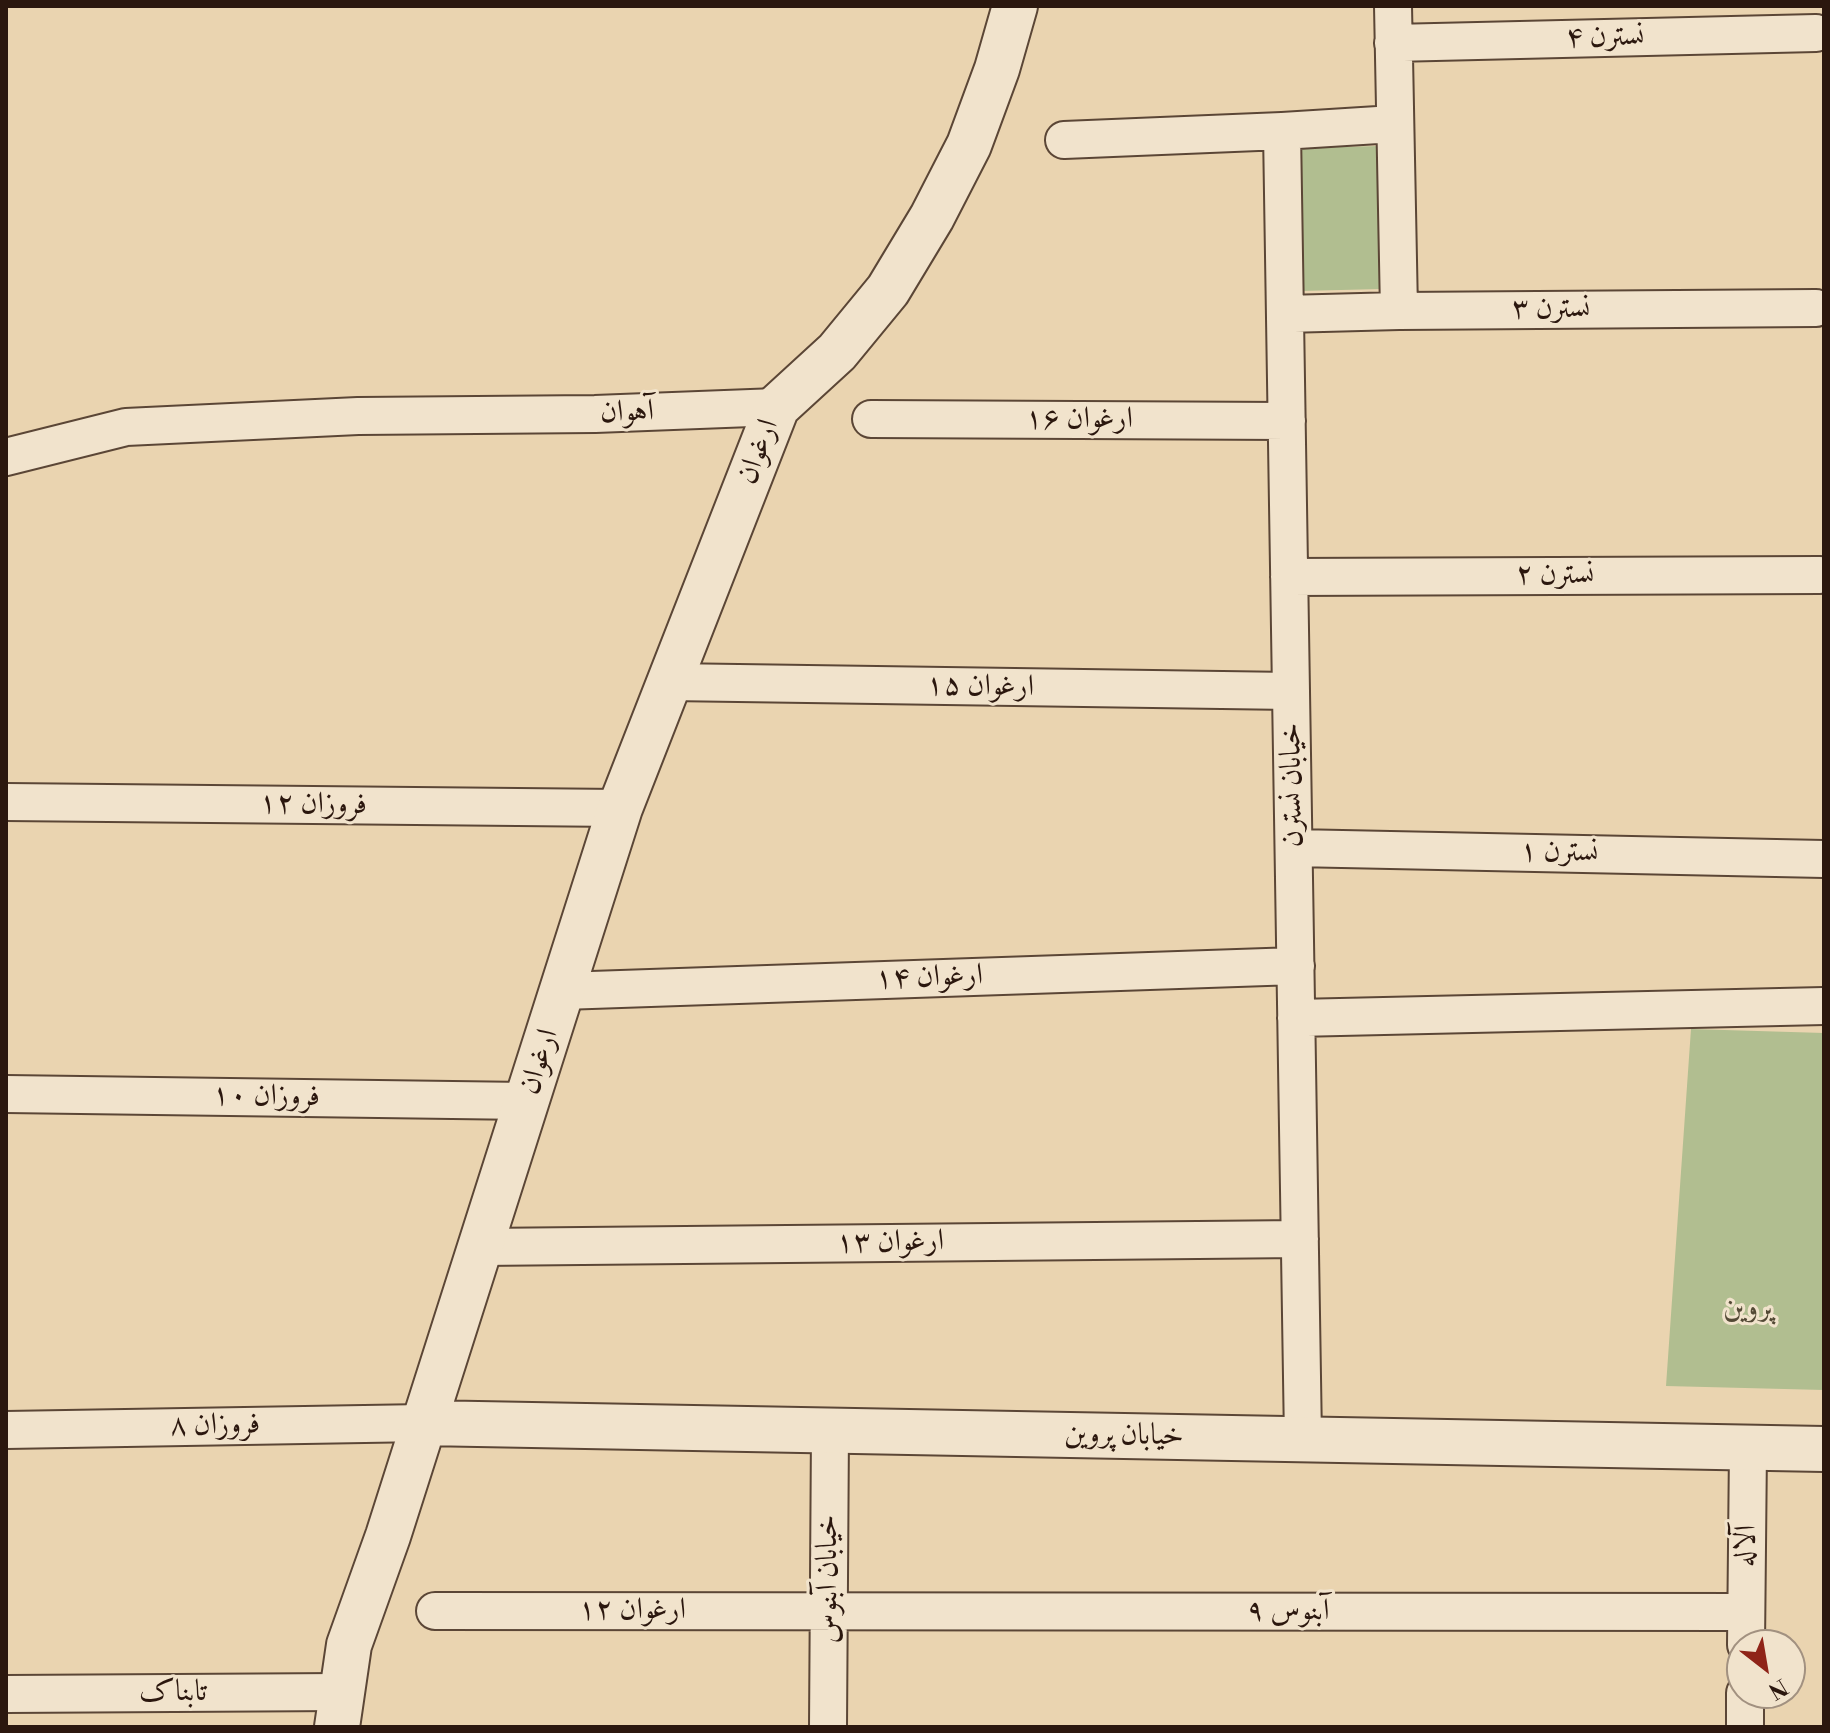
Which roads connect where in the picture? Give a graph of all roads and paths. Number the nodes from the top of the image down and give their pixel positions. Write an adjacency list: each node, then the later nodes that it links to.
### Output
1 (1015, 6): 11 (street)
2 (1393, 6): 4 (street)
3 (1816, 33): 4 (street, نسترن ۴)
4 (1393, 43): 5 (street)
5 (1394, 124): 6 (street); 9 (street)
6 (1282, 131): 7 (street); 10 (street, خیابان نسترن)
7 (1064, 140)
8 (1816, 308): 9 (street, نسترن ۳)
9 (1399, 311): 10 (street, نسترن ۳)
10 (1285, 314): 13 (street, خیابان نسترن)
11 (777, 407): 14 (street, آهوان); 17 (street, ارغوان)
12 (871, 419): 13 (street, ارغوان ۱۶)
13 (1287, 421): 16 (street, خیابان نسترن)
14 (6, 457)
15 (1820, 575): 16 (street, نسترن ۲)
16 (1289, 577): 18 (street, خیابان نسترن)
17 (669, 682): 18 (street, ارغوان ۱۵); 20 (street, ارغوان)
18 (1291, 691): 21 (street, خیابان نسترن)
19 (6, 802): 20 (street, فروزان ۱۲)
20 (620, 808): 24 (street, ارغوان)
21 (1294, 848): 22 (street, نسترن ۱); 23 (street, خیابان نسترن)
22 (1824, 859)
23 (1296, 966): 24 (street, ارغوان ۱۴); 26 (street, خیابان نسترن)
24 (562, 991): 28 (street, ارغوان)
25 (1824, 1006): 26 (street)
26 (1296, 1018): 29 (street, خیابان نسترن)
27 (6, 1094): 28 (street, فروزان ۱۰)
28 (527, 1101): 30 (street, ارغوان)
29 (1300, 1239): 30 (street, ارغوان ۱۳); 34 (street, خیابان نسترن)
30 (480, 1247): 31 (street, ارغوان)
31 (424, 1423): 32 (street, فروزان ۸); 33 (street, خیابان پروین); 41 (street, ارغوان)
32 (6, 1430)
33 (830, 1430): 34 (street, خیابان پروین); 38 (street, خیابان آبنوس)
34 (1303, 1439): 35 (street, خیابان پروین)
35 (1748, 1448): 36 (street, خیابان پروین); 39 (street, آلاله)
36 (1824, 1449)
37 (435, 1611): 38 (street, ارغوان ۱۲)
38 (829, 1612): 39 (street, آبنوس ۹); 42 (street, خیابان آبنوس)
39 (1746, 1628)
40 (6, 1694): 41 (street, تابناک)
41 (339, 1710)
42 (828, 1727)

